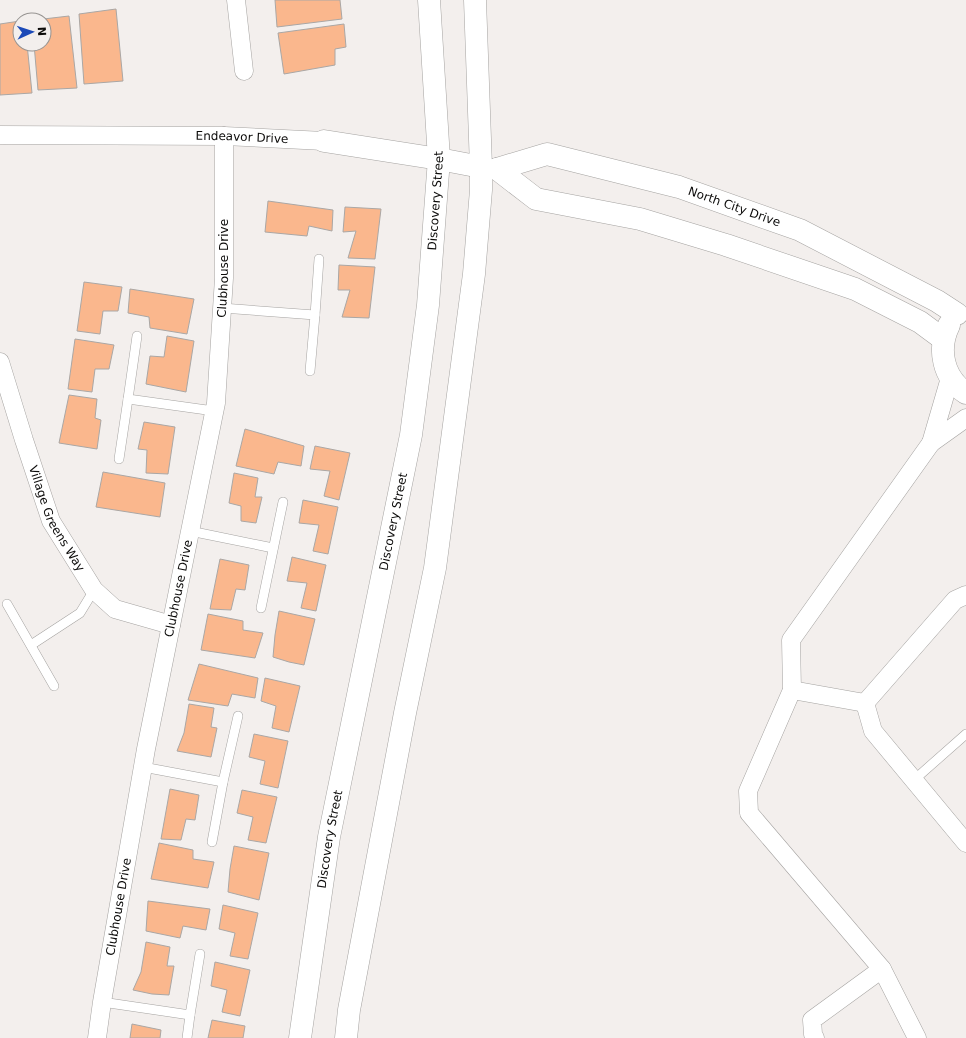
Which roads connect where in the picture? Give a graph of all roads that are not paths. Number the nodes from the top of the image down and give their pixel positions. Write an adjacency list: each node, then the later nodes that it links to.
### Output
1 (236, 0): 4 (street)
2 (429, 0): 8 (main road, Discovery Street)
3 (474, 0): 9 (main road)
4 (244, 71)
5 (0, 134): 6 (street, Endeavor Drive)
6 (224, 136): 7 (street, Endeavor Drive); 11 (street, Clubhouse Drive)
7 (324, 141): 8 (main road, Endeavor Drive)
8 (439, 159): 9 (main road, Endeavor Drive); 50 (main road, Discovery Street)
9 (489, 168): 12 (main road, North City Drive); 15 (main road); 51 (main road)
10 (319, 259): 13 (lane)
11 (222, 308): 13 (lane); 21 (street, Clubhouse Drive)
12 (961, 310): 15 (main road)
13 (315, 315): 17 (lane)
14 (137, 336): 20 (lane)
15 (943, 339): 18 (main road)
16 (0, 362): 28 (street, Village Greens Way)
17 (310, 371)
18 (950, 378): 19 (main road); 23 (street)
19 (966, 393)
20 (128, 399): 21 (lane); 24 (lane)
21 (214, 411): 26 (street, Clubhouse Drive)
22 (966, 418): 23 (street)
23 (931, 443): 35 (street)
24 (120, 459)
25 (283, 502): 27 (lane)
26 (190, 531): 27 (lane); 32 (street, Clubhouse Drive)
27 (273, 548): 31 (lane)
28 (94, 590): 32 (street, Village Greens Way); 33 (lane)
29 (966, 595): 36 (street)
30 (7, 604): 33 (lane)
31 (261, 608)
32 (171, 625): 39 (street, Clubhouse Drive)
33 (31, 645): 34 (lane)
34 (54, 686)
35 (792, 690): 36 (street); 45 (street)
36 (865, 703): 40 (street)
37 (238, 716): 41 (lane)
38 (966, 734): 40 (lane)
39 (143, 767): 41 (lane); 46 (street, Clubhouse Drive)
40 (914, 780): 43 (street)
41 (223, 782): 42 (lane)
42 (212, 842)
43 (966, 843)
44 (200, 954): 47 (lane)
45 (882, 969): 52 (street); 53 (street)
46 (102, 1002): 47 (lane); 48 (street, Clubhouse Drive)
47 (190, 1015): 49 (lane)
48 (97, 1038)
49 (187, 1038)
50 (300, 1038)
51 (346, 1038)
52 (815, 1038)
53 (917, 1038)

